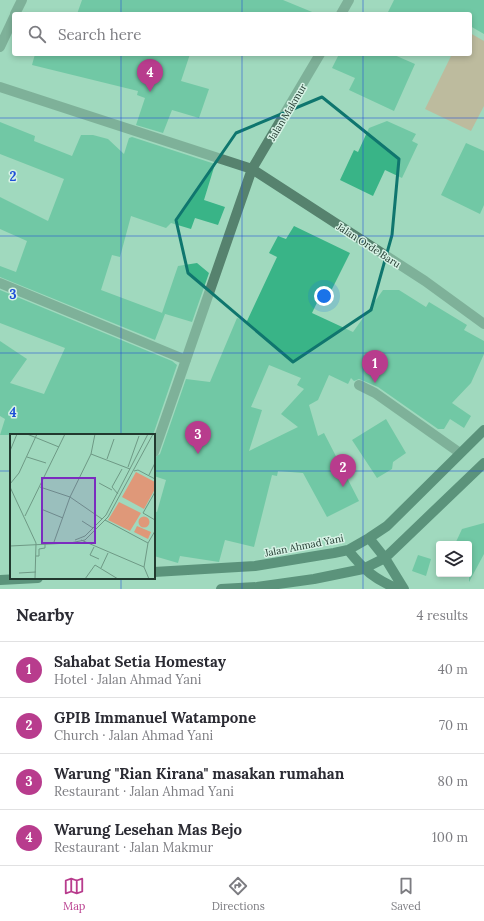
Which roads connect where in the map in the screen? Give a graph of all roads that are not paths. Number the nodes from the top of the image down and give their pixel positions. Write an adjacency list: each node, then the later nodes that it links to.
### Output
1 (22, 0): 3 (street)
2 (349, 0): 4 (street)
3 (16, 12)
4 (342, 12)
5 (12, 21): 6 (street)
6 (0, 47)
7 (319, 56): 9 (street, Jalan Makmur)
8 (0, 87): 9 (street, Jalan Orde Baru)
9 (252, 169): 11 (street, Jalan Orde Baru); 12 (street, Jalan Makmur)
10 (0, 283): 12 (street)
11 (484, 324)
12 (186, 360): 15 (street, Jalan Makmur)
13 (359, 385): 16 (street)
14 (484, 430): 16 (main road, Jalan Ahmad Yani)
15 (155, 449)
16 (460, 453): 18 (main road, Jalan Ahmad Yani)
17 (484, 463): 20 (main road)
18 (369, 538): 19 (main road, Jalan Ahmad Yani); 20 (main road)
19 (348, 550): 21 (main road); 22 (main road, Jalan Ahmad Yani)
20 (385, 558): 21 (main road); 27 (main road)
21 (363, 569): 25 (main road); 26 (main road)
22 (155, 572)
23 (19, 579): 24 (main road)
24 (0, 580)
25 (221, 589)
26 (398, 589)
27 (404, 589)

